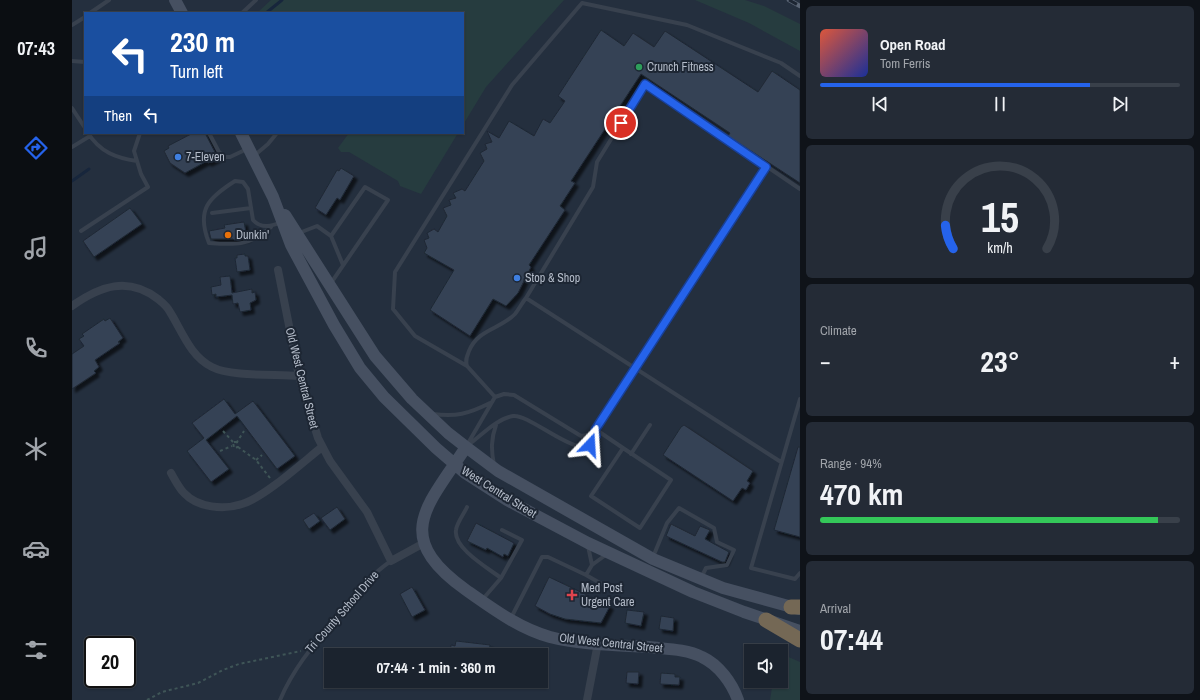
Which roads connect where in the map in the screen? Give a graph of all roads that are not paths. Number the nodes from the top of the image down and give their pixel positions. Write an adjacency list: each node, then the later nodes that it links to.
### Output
1 (109, 0): 4 (lane)
2 (175, 0): 5 (main road)
3 (256, 0): 6 (lane)
4 (91, 12)
5 (181, 12)
6 (243, 12)
7 (84, 18): 8 (lane)
8 (72, 25)
9 (72, 61): 10 (lane)
10 (84, 62)
11 (800, 76): 37 (lane)
12 (72, 108): 13 (lane)
13 (84, 126)
14 (89, 134): 19 (lane); 21 (lane)
15 (140, 134): 21 (lane)
16 (210, 134): 20 (lane)
17 (242, 134): 20 (main road, West Central Street)
18 (276, 134): 20 (lane)
19 (72, 147)
20 (251, 152): 24 (main road, West Central Street)
21 (137, 161): 29 (lane)
22 (766, 167): 23 (lane); 35 (lane); 38 (lane)
23 (800, 189)
24 (273, 198): 27 (main road, West Central Street); 30 (main road, West Central Street)
25 (251, 208): 26 (lane); 28 (lane); 28 (lane)
26 (212, 213)
27 (282, 221): 28 (lane); 52 (main road, West Central Street)
28 (271, 227)
29 (81, 231)
30 (298, 234): 31 (lane); 34 (main road, West Central Street)
31 (331, 236): 32 (lane); 32 (lane)
32 (343, 265): 34 (lane)
33 (278, 270): 39 (street, Old West Central Street)
34 (329, 285): 43 (main road, West Central Street)
35 (526, 298): 37 (lane); 38 (lane)
36 (72, 306): 39 (street)
37 (467, 366): 40 (lane)
38 (634, 369): 46 (lane); 51 (lane)
39 (299, 376): 47 (street, Old West Central Street)
40 (495, 397): 42 (lane); 46 (lane)
41 (800, 399): 51 (lane)
42 (490, 404): 43 (lane); 48 (lane)
43 (427, 413): 48 (main road, West Central Street)
44 (497, 423): 46 (lane); 48 (lane); 53 (lane)
45 (650, 425): 50 (lane)
46 (595, 430): 49 (lane)
47 (322, 447): 54 (street); 61 (street, Old West Central Street)
48 (466, 447): 52 (main road); 53 (main road, West Central Street)
49 (623, 448): 50 (lane); 50 (lane)
50 (631, 454)
51 (781, 462): 63 (lane)
52 (455, 464): 57 (main road); 58 (main road, West Central Street)
53 (495, 469): 60 (main road, West Central Street)
54 (171, 473)
55 (468, 507): 65 (lane)
56 (502, 530): 65 (lane)
57 (424, 543): 61 (street, Tri County School Drive); 68 (main road, Old West Central Street)
58 (588, 544): 59 (main road, West Central Street); 62 (lane)
59 (608, 553): 62 (lane); 71 (main road, West Central Street)
60 (653, 559): 66 (main road, West Central Street); 66 (lane)
61 (391, 562): 75 (lane, Tri County School Drive)
62 (592, 565): 64 (lane)
63 (800, 573)
64 (586, 576): 67 (lane); 70 (lane)
65 (501, 578): 68 (lane)
66 (701, 580): 69 (main road, West Central Street)
67 (614, 591)
68 (481, 600): 70 (main road, Old West Central Street)
69 (797, 608)
70 (510, 620): 74 (main road, Old West Central Street)
71 (766, 620): 72 (main road, West Central Street); 73 (highway)
72 (800, 631)
73 (800, 640)
74 (598, 643): 76 (street); 77 (main road, Old West Central Street)
75 (280, 700)
76 (587, 700)
77 (738, 700)

